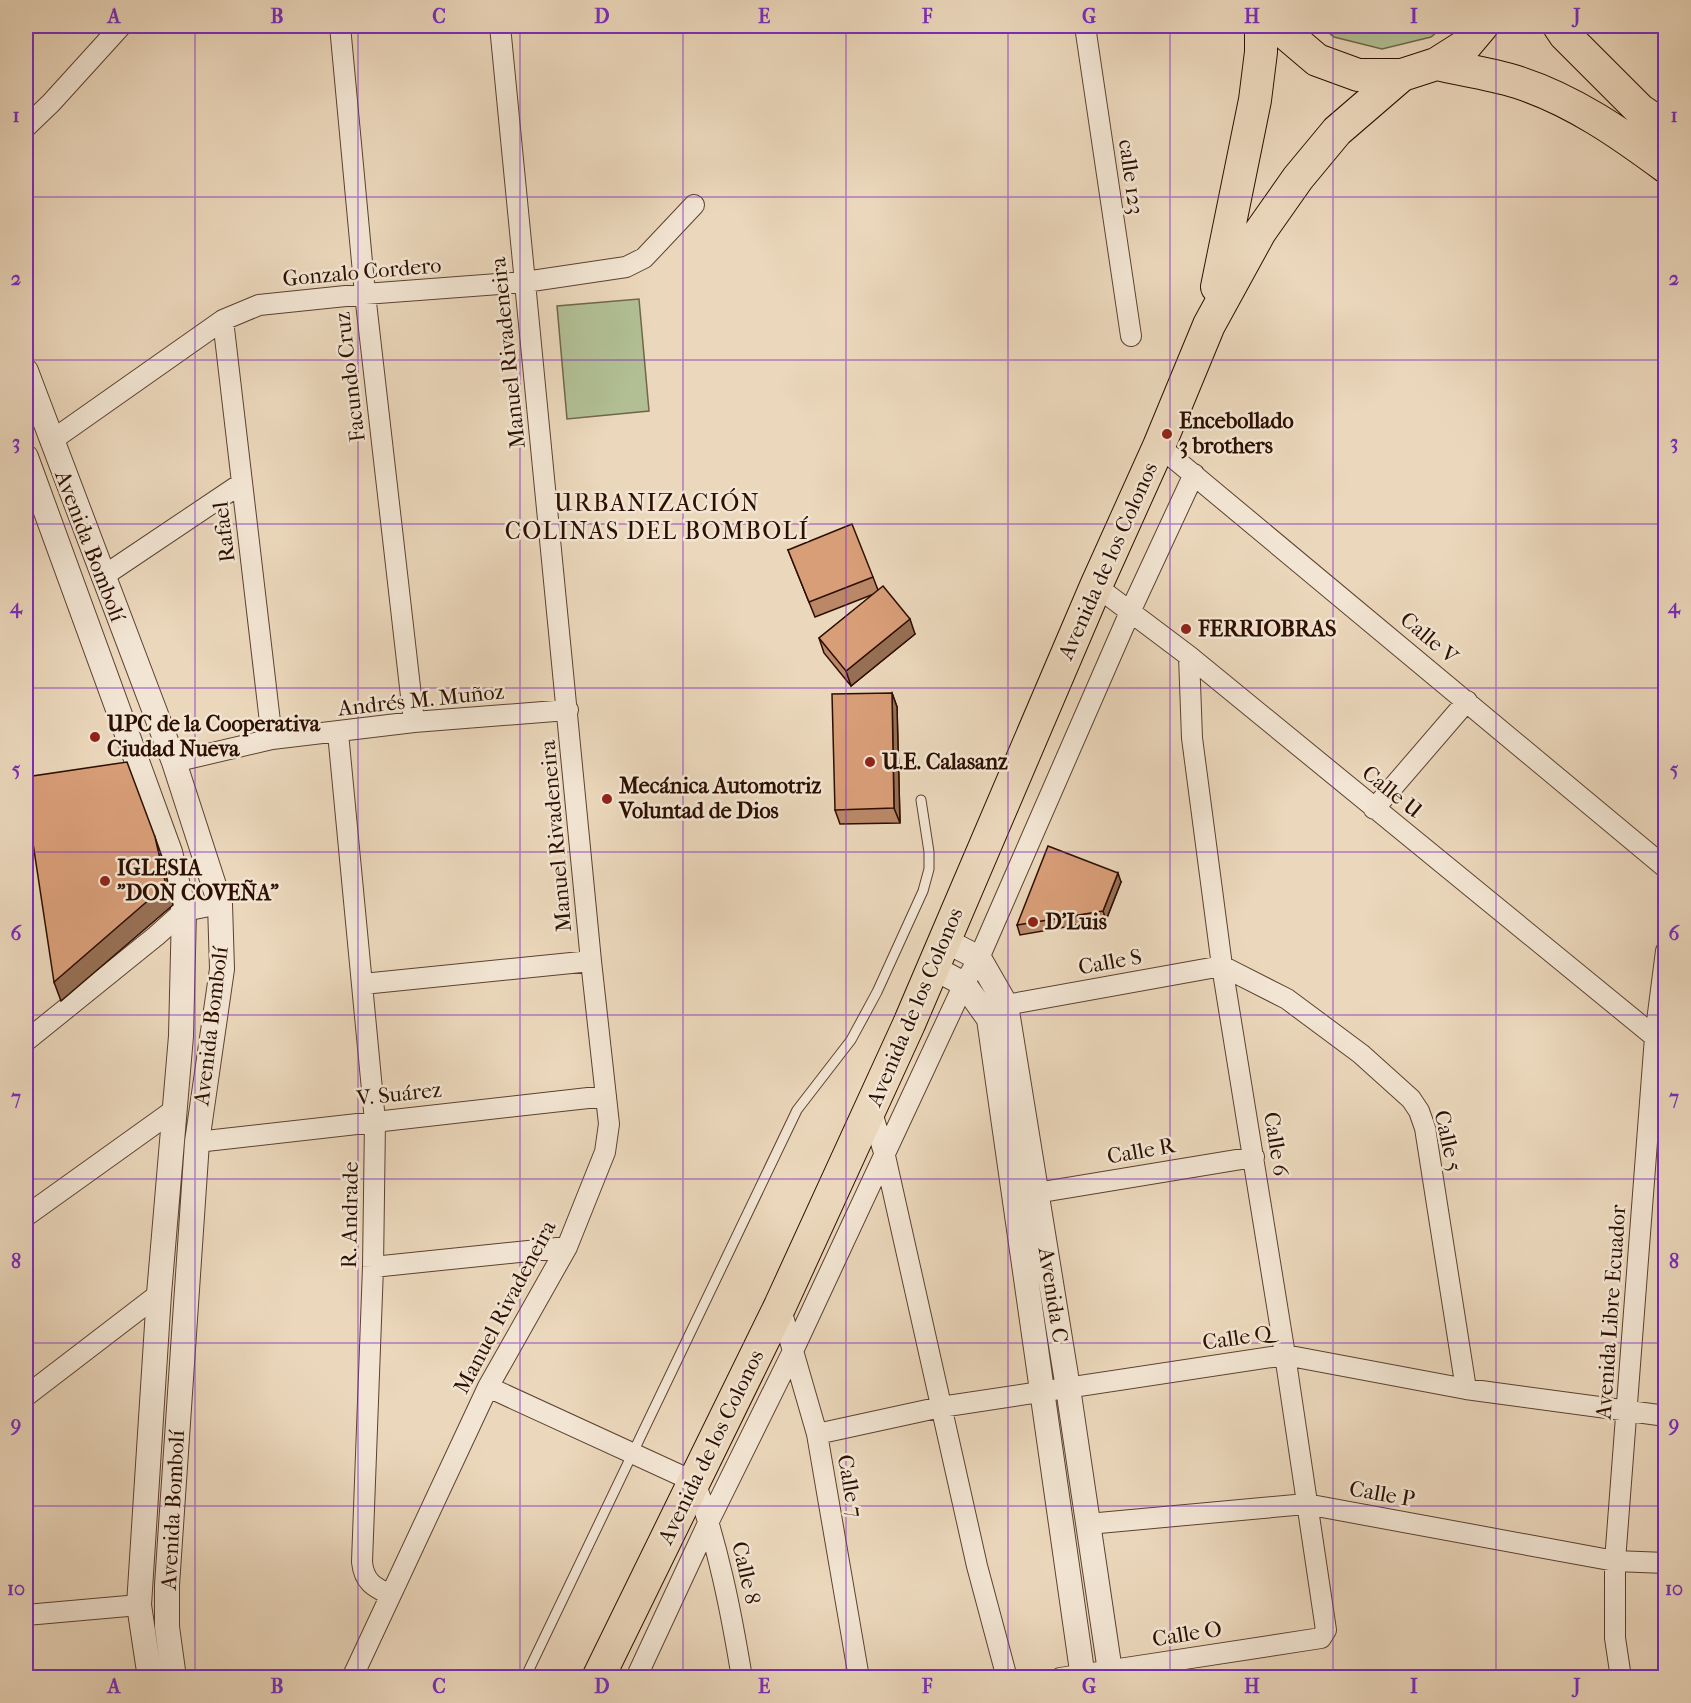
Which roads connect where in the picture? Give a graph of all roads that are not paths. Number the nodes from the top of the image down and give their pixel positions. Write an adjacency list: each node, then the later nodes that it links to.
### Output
1 (121, 26): 11 (street)
2 (340, 26): 16 (street, Facundo Cruz)
3 (500, 26): 15 (street, Manuel Rivadeneira)
4 (1084, 26): 19 (street, calle 123)
5 (1261, 26): 18 (highway, Avenida de los Colonos)
6 (1280, 26): 10 (highway)
7 (1482, 26): 9 (highway)
8 (1559, 26): 12 (highway)
9 (1436, 64): 10 (highway); 13 (highway)
10 (1402, 75): 18 (highway, Avenida de los Colonos)
11 (26, 128)
12 (1665, 128)
13 (1665, 167)
14 (694, 205): 15 (street, Gonzalo Cordero)
15 (525, 282): 16 (street, Gonzalo Cordero); 31 (street, Manuel Rivadeneira)
16 (365, 294): 17 (street, Gonzalo Cordero); 32 (street, Facundo Cruz)
17 (223, 320): 21 (street, Gonzalo Cordero); 25 (street, Rafael)
18 (1209, 325): 22 (highway, Avenida de los Colonos)
19 (1131, 336)
20 (26, 371): 21 (street, Avenida Bombolí)
21 (51, 441): 26 (street, Avenida Bombolí)
22 (1160, 446): 24 (street, Calle V); 27 (highway, Avenida de los Colonos)
23 (26, 457): 40 (street, Avenida Bombolí)
24 (1194, 474): 28 (street); 30 (street, Calle V)
25 (242, 483): 26 (street); 34 (street, Rafael)
26 (102, 577): 35 (street, Avenida Bombolí)
27 (1096, 586): 28 (street, Calle U); 42 (highway, Avenida de los Colonos)
28 (1130, 612): 29 (street, Calle U); 43 (street)
29 (1189, 656): 37 (street, Calle U); 45 (street, Calle 6)
30 (1467, 700): 37 (street); 38 (street, Calle V)
31 (568, 710): 32 (street, Andrés M. Muñoz); 44 (street, Manuel Rivadeneira)
32 (414, 722): 33 (street, Andrés M. Muñoz)
33 (338, 733): 34 (street, Andrés M. Muñoz); 46 (street, R. Andrade)
34 (273, 739): 35 (street, Andrés M. Muñoz)
35 (174, 762): 39 (street, Avenida Bombolí)
36 (921, 800): 76 (lane)
37 (1374, 809): 49 (street, Calle U)
38 (1665, 868)
39 (220, 904): 40 (street); 56 (street, Avenida Bombolí)
40 (184, 911): 50 (street); 53 (street, Avenida Bombolí)
41 (1665, 951): 49 (street, Avenida Libre Ecuador)
42 (938, 953): 43 (street); 47 (street, Avenida C); 52 (highway, Avenida de los Colonos)
43 (979, 958): 47 (street); 48 (street, Avenida C)
44 (591, 961): 46 (street); 51 (street, Manuel Rivadeneira)
45 (1222, 966): 48 (street, Calle S); 58 (street, Calle 6); 69 (street, Calle 5)
46 (363, 984): 54 (street, R. Andrade)
47 (964, 984): 57 (street); 70 (street, Avenida C)
48 (1006, 1005): 59 (street, Avenida C)
49 (1655, 1037): 55 (street, Avenida Libre Ecuador)
50 (26, 1041)
51 (606, 1096): 54 (street, V. Suárez); 61 (street, Manuel Rivadeneira)
52 (871, 1109): 57 (street); 64 (highway, Avenida de los Colonos)
53 (174, 1110): 60 (street); 63 (street, Avenida Bombolí)
54 (375, 1121): 56 (street, V. Suárez); 62 (street, R. Andrade)
55 (1657, 1123): 73 (street, Avenida Libre Ecuador)
56 (196, 1142): 90 (street, Avenida Bombolí)
57 (885, 1156): 65 (street); 72 (street)
58 (1254, 1157): 59 (street, Calle R); 66 (street, Calle 6)
59 (1036, 1193): 68 (street, Avenida C)
60 (26, 1216)
61 (567, 1247): 62 (street); 67 (street, Manuel Rivadeneira)
62 (373, 1267): 83 (street, R. Andrade)
63 (159, 1294): 71 (street); 84 (street, Avenida Bombolí)
64 (780, 1306): 65 (street, Calle 7); 77 (highway, Avenida de los Colonos)
65 (792, 1353): 75 (street, Calle 7); 79 (street)
66 (1285, 1355): 68 (street, Calle Q); 69 (street, Calle Q); 78 (street, Calle 6)
67 (488, 1387): 76 (street); 83 (street, Manuel Rivadeneira)
68 (1068, 1388): 70 (street, Calle Q); 80 (street, Avenida C)
69 (1466, 1389): 73 (street, Calle Q)
70 (1042, 1392): 72 (street, Calle Q); 88 (street, Avenida C)
71 (26, 1396)
72 (941, 1407): 75 (street, Calle Q); 97 (street)
73 (1628, 1413): 74 (street, Calle Q); 81 (street, Avenida Libre Ecuador)
74 (1665, 1416)
75 (816, 1434): 96 (street, Calle 7)
76 (631, 1454): 77 (street); 92 (lane)
77 (695, 1482): 79 (street, Calle 8); 93 (highway, Avenida de los Colonos)
78 (1306, 1504): 80 (street, Calle P); 81 (street, Calle P); 86 (street, Calle 6)
79 (709, 1521): 94 (street); 95 (street, Calle 8)
80 (1088, 1524): 87 (street, Avenida C)
81 (1616, 1561): 82 (street, Calle P); 98 (street, Avenida Libre Ecuador)
82 (1665, 1563)
83 (390, 1595): 91 (street)
84 (139, 1605): 85 (street); 89 (street, Avenida Bombolí)
85 (26, 1615)
86 (1321, 1638): 87 (street, Calle O)
87 (1110, 1674): 88 (street, Calle O)
88 (1075, 1676)
89 (150, 1677)
90 (174, 1677)
91 (351, 1677)
92 (525, 1677)
93 (598, 1677)
94 (636, 1677)
95 (742, 1677)
96 (859, 1677)
97 (1007, 1677)
98 (1621, 1677)

